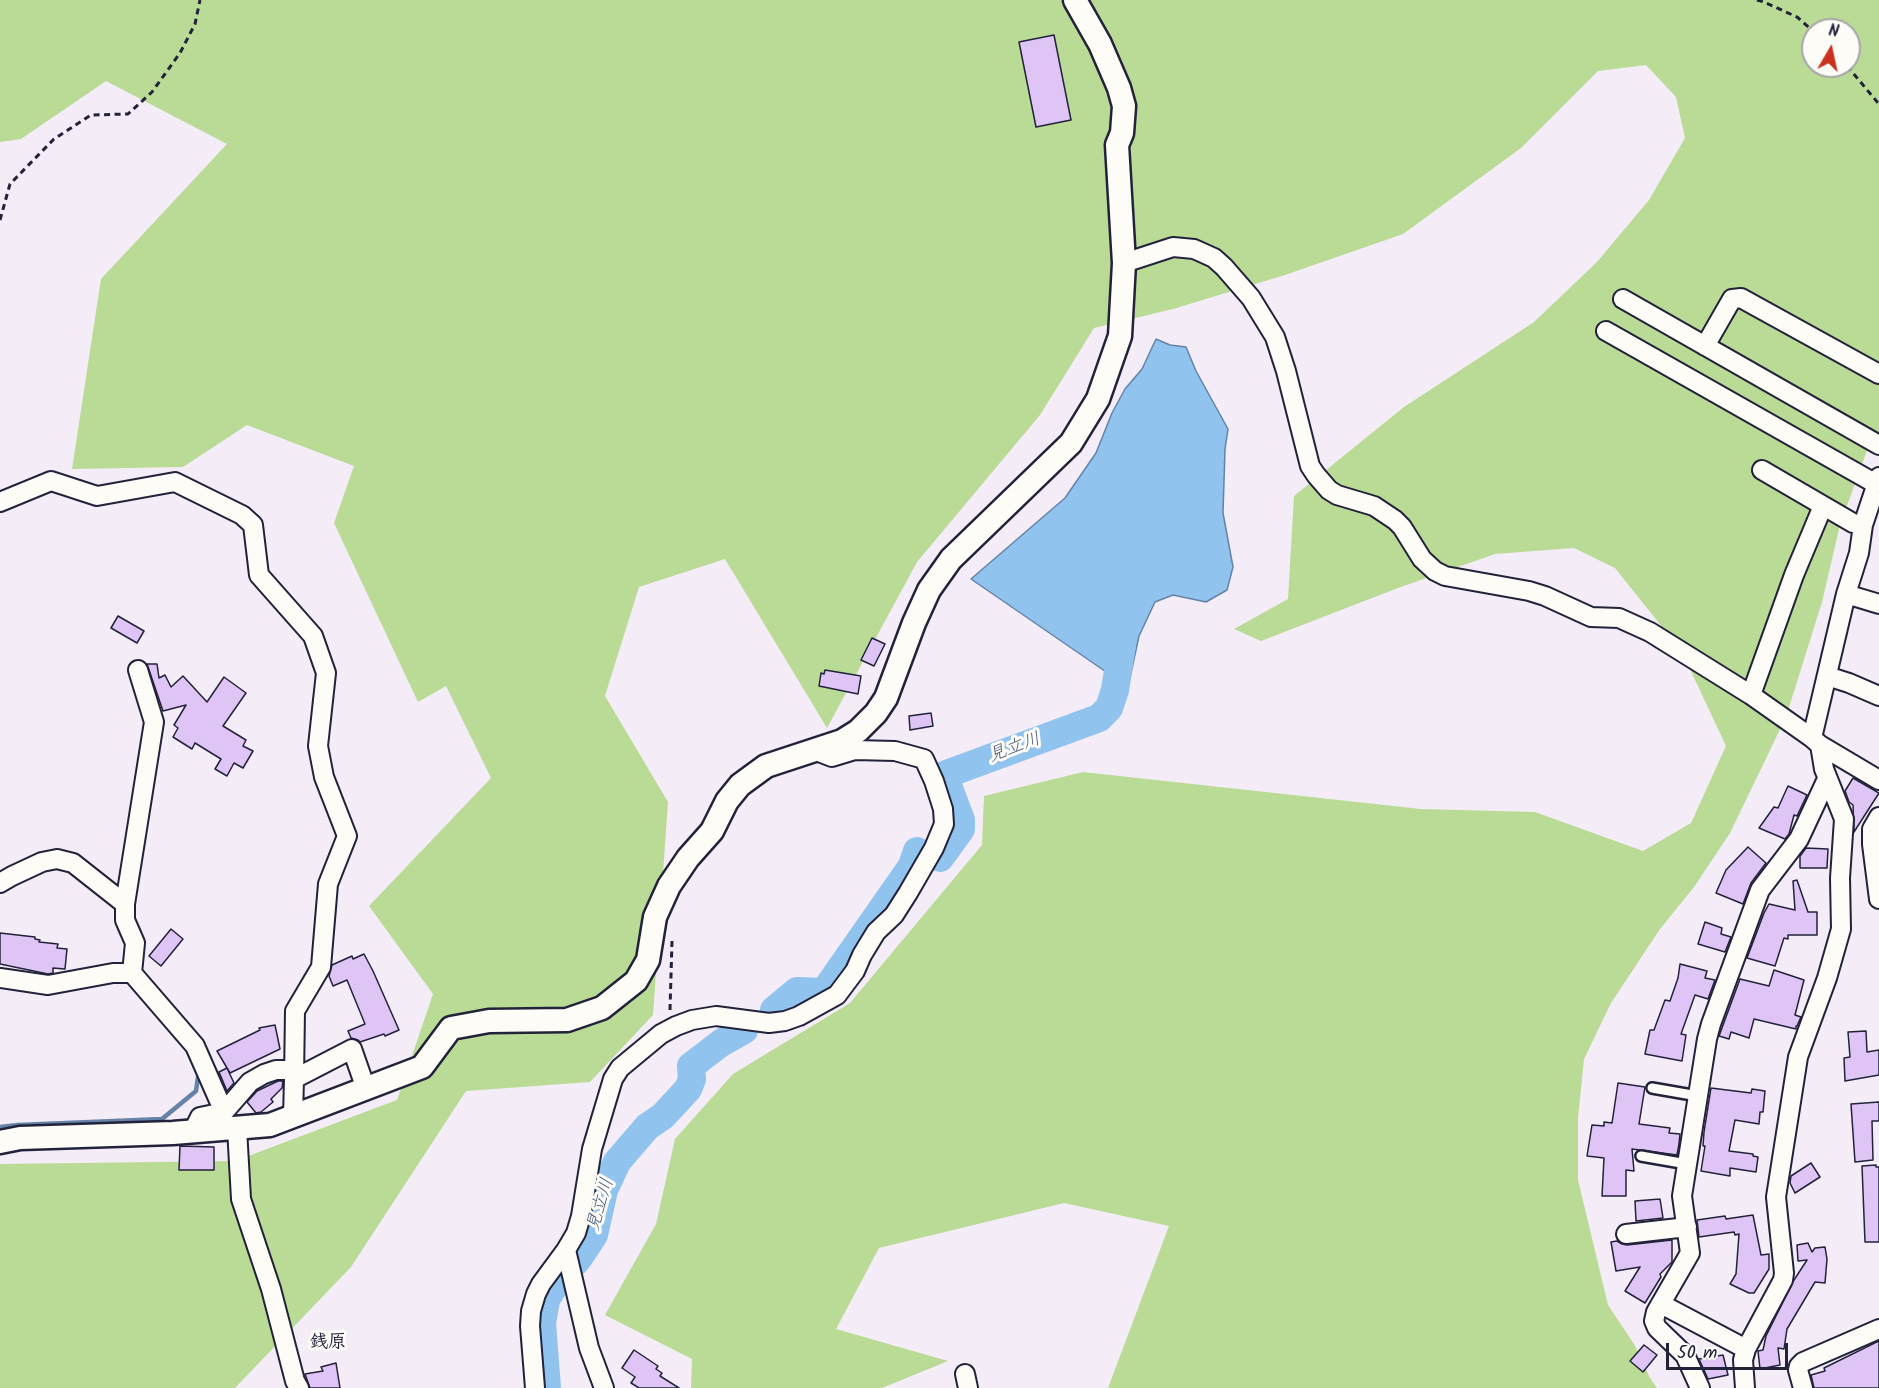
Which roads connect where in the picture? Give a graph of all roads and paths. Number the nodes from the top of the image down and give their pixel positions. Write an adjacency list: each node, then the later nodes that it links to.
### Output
1 (200, 0): 7 (path)
2 (1075, 0): 8 (street)
3 (1757, 0): 4 (path)
4 (1801, 20)
5 (1857, 78): 6 (path)
6 (1879, 104)
7 (0, 220)
8 (1124, 263): 23 (street); 26 (street)
9 (1623, 299): 11 (street)
10 (1606, 331): 15 (street)
11 (1705, 346): 12 (street); 13 (street)
12 (1879, 374)
13 (1879, 445)
14 (1762, 470): 17 (street)
15 (1878, 480): 18 (street)
16 (0, 502): 37 (street)
17 (1822, 505): 18 (street); 23 (street)
18 (1870, 515): 19 (street)
19 (1846, 594): 20 (street); 22 (street)
20 (1879, 604)
21 (138, 670): 32 (street)
22 (1827, 676): 24 (street); 25 (street)
23 (1750, 695): 25 (street)
24 (1879, 696)
25 (1816, 742): 27 (street); 28 (street)
26 (814, 750): 36 (street); 39 (street)
27 (1827, 779): 40 (street); 51 (street)
28 (1879, 780)
29 (1879, 817): 31 (street)
30 (0, 883): 32 (street)
31 (1879, 898)
32 (125, 904): 34 (street)
33 (672, 933): 36 (path)
34 (132, 973): 35 (street); 42 (street)
35 (0, 978)
36 (662, 1034): 48 (street)
37 (294, 1075): 39 (street); 41 (street); 42 (street)
38 (1652, 1088): 40 (lane)
39 (366, 1089): 41 (street)
40 (1698, 1096): 45 (street)
41 (293, 1117): 42 (street)
42 (230, 1120): 43 (street); 52 (street)
43 (0, 1142)
44 (1641, 1156): 45 (lane)
45 (1687, 1164): 46 (street)
46 (1687, 1227): 47 (street); 49 (street)
47 (1626, 1234)
48 (569, 1262): 53 (street); 54 (street)
49 (1661, 1304): 51 (street); 55 (street)
50 (1879, 1329): 57 (street)
51 (1746, 1349): 56 (street)
52 (299, 1388)
53 (535, 1388)
54 (604, 1388)
55 (1700, 1388)
56 (1745, 1388)
57 (1803, 1388)

